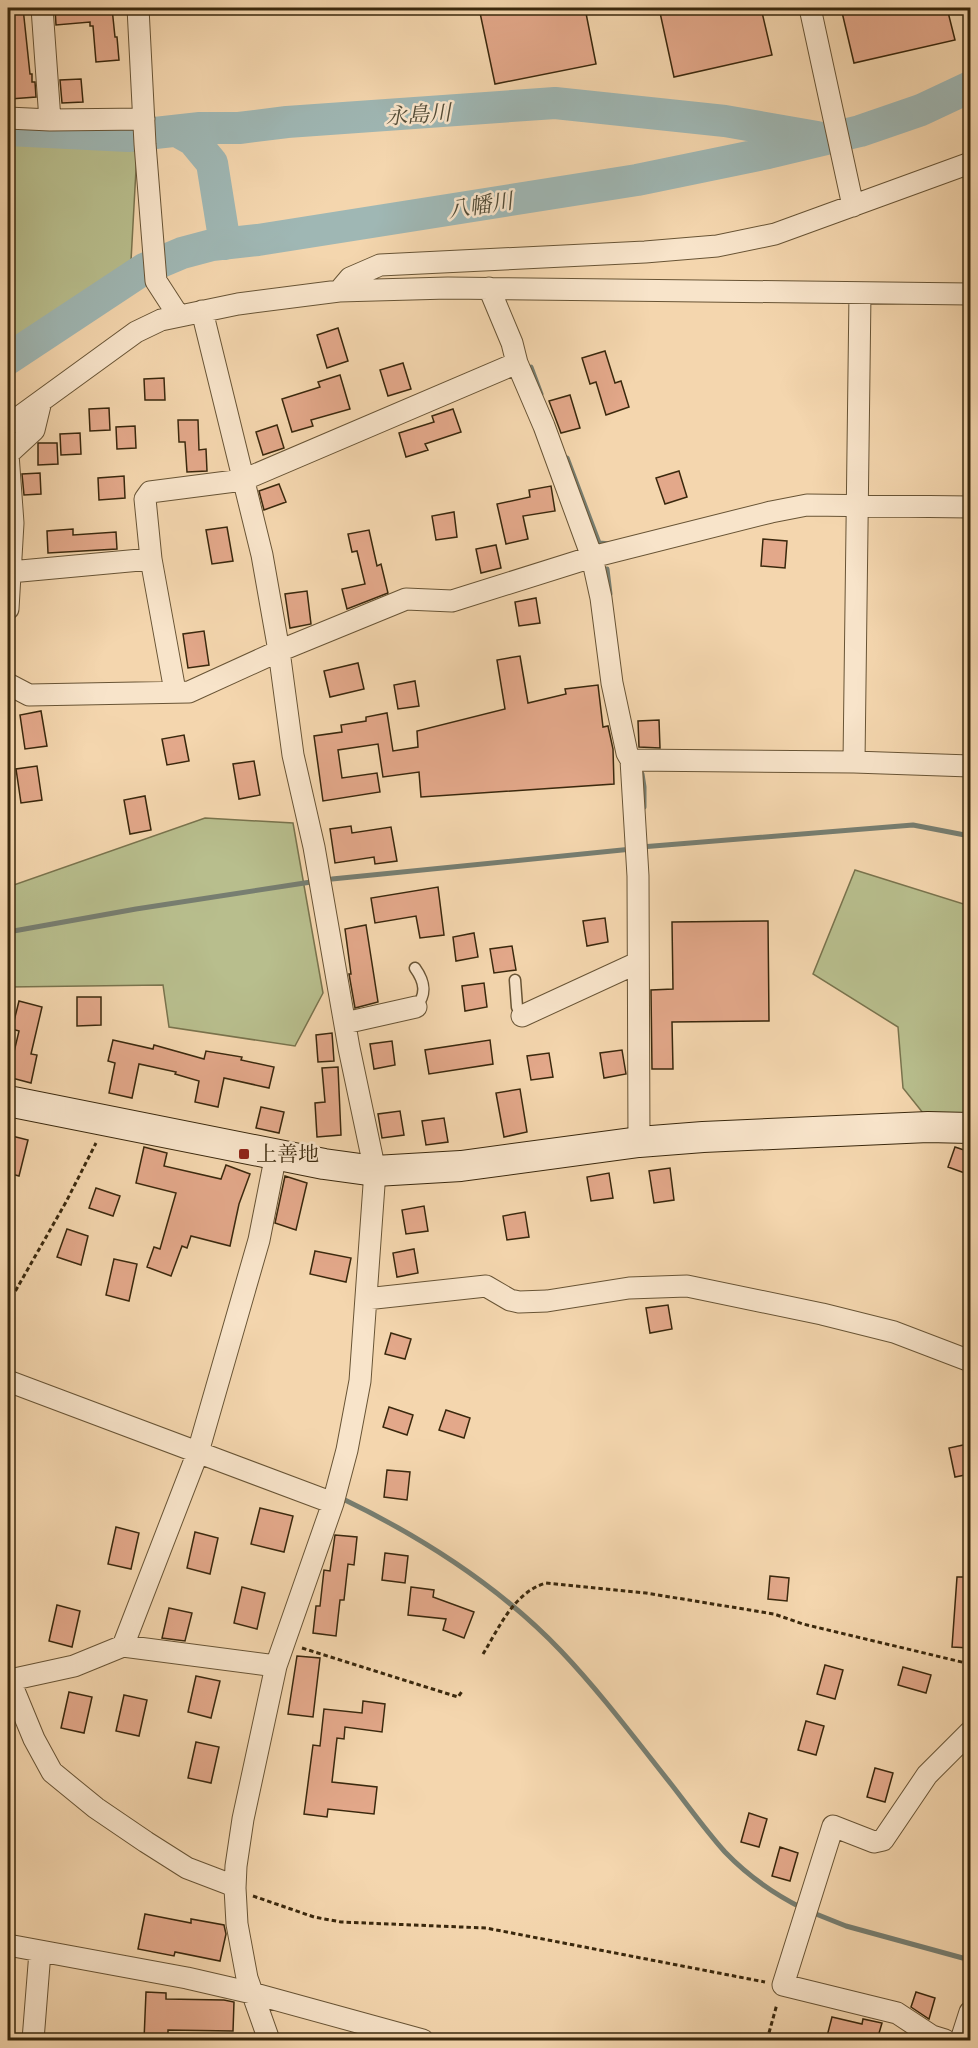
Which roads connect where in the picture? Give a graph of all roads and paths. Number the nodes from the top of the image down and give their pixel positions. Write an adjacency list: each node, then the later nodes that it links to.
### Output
1 (42, 8): 6 (street)
2 (138, 8): 5 (street)
3 (810, 8): 8 (street)
4 (8, 118): 6 (street)
5 (144, 119): 6 (street); 14 (street)
6 (50, 120)
7 (970, 163): 8 (street)
8 (853, 206): 10 (street)
9 (489, 288): 10 (street); 11 (street); 15 (street)
10 (339, 291): 13 (street)
11 (860, 293): 12 (street); 19 (street)
12 (970, 294)
13 (202, 311): 14 (street); 18 (street)
14 (178, 315): 16 (street)
15 (517, 363): 18 (street); 21 (street)
16 (41, 401): 17 (street); 23 (street)
17 (8, 425)
18 (243, 480): 22 (street); 25 (street)
19 (857, 506): 20 (street); 21 (street); 29 (street)
20 (970, 507)
21 (592, 557): 25 (street); 28 (street)
22 (151, 559): 23 (street); 27 (street)
23 (10, 572): 24 (street)
24 (8, 609)
25 (279, 651): 27 (street); 36 (street)
26 (8, 684): 27 (street)
27 (175, 691)
28 (631, 760): 29 (street); 31 (street)
29 (854, 762): 30 (street)
30 (970, 766)
31 (637, 963): 35 (street); 40 (street)
32 (416, 968): 34 (lane)
33 (515, 980): 35 (lane)
34 (416, 1007): 36 (street)
35 (522, 1016)
36 (345, 1023): 42 (street)
37 (8, 1101): 38 (street)
38 (107, 1122): 41 (street); 44 (path)
39 (970, 1128): 40 (street)
40 (639, 1142): 42 (street)
41 (276, 1154): 42 (street); 47 (street)
42 (375, 1171): 43 (street)
43 (366, 1299): 45 (street); 48 (street)
44 (8, 1304)
45 (970, 1362)
46 (8, 1381): 47 (street)
47 (198, 1452): 48 (street); 50 (street)
48 (333, 1503): 49 (street)
49 (283, 1643): 53 (street); 55 (path)
50 (123, 1646): 53 (street); 54 (street)
51 (483, 1654): 52 (path)
52 (970, 1664)
53 (276, 1666): 57 (street)
54 (9, 1678): 57 (street)
55 (463, 1690)
56 (970, 1732): 60 (street)
57 (235, 1888): 60 (path); 61 (street)
58 (8, 1945): 59 (street)
59 (40, 1952): 61 (street); 63 (street)
60 (783, 1985): 66 (path); 67 (street)
61 (252, 1993): 64 (street); 65 (street)
62 (970, 2012): 68 (street)
63 (33, 2040)
64 (269, 2040)
65 (423, 2040)
66 (767, 2040)
67 (945, 2040)
68 (961, 2040)

